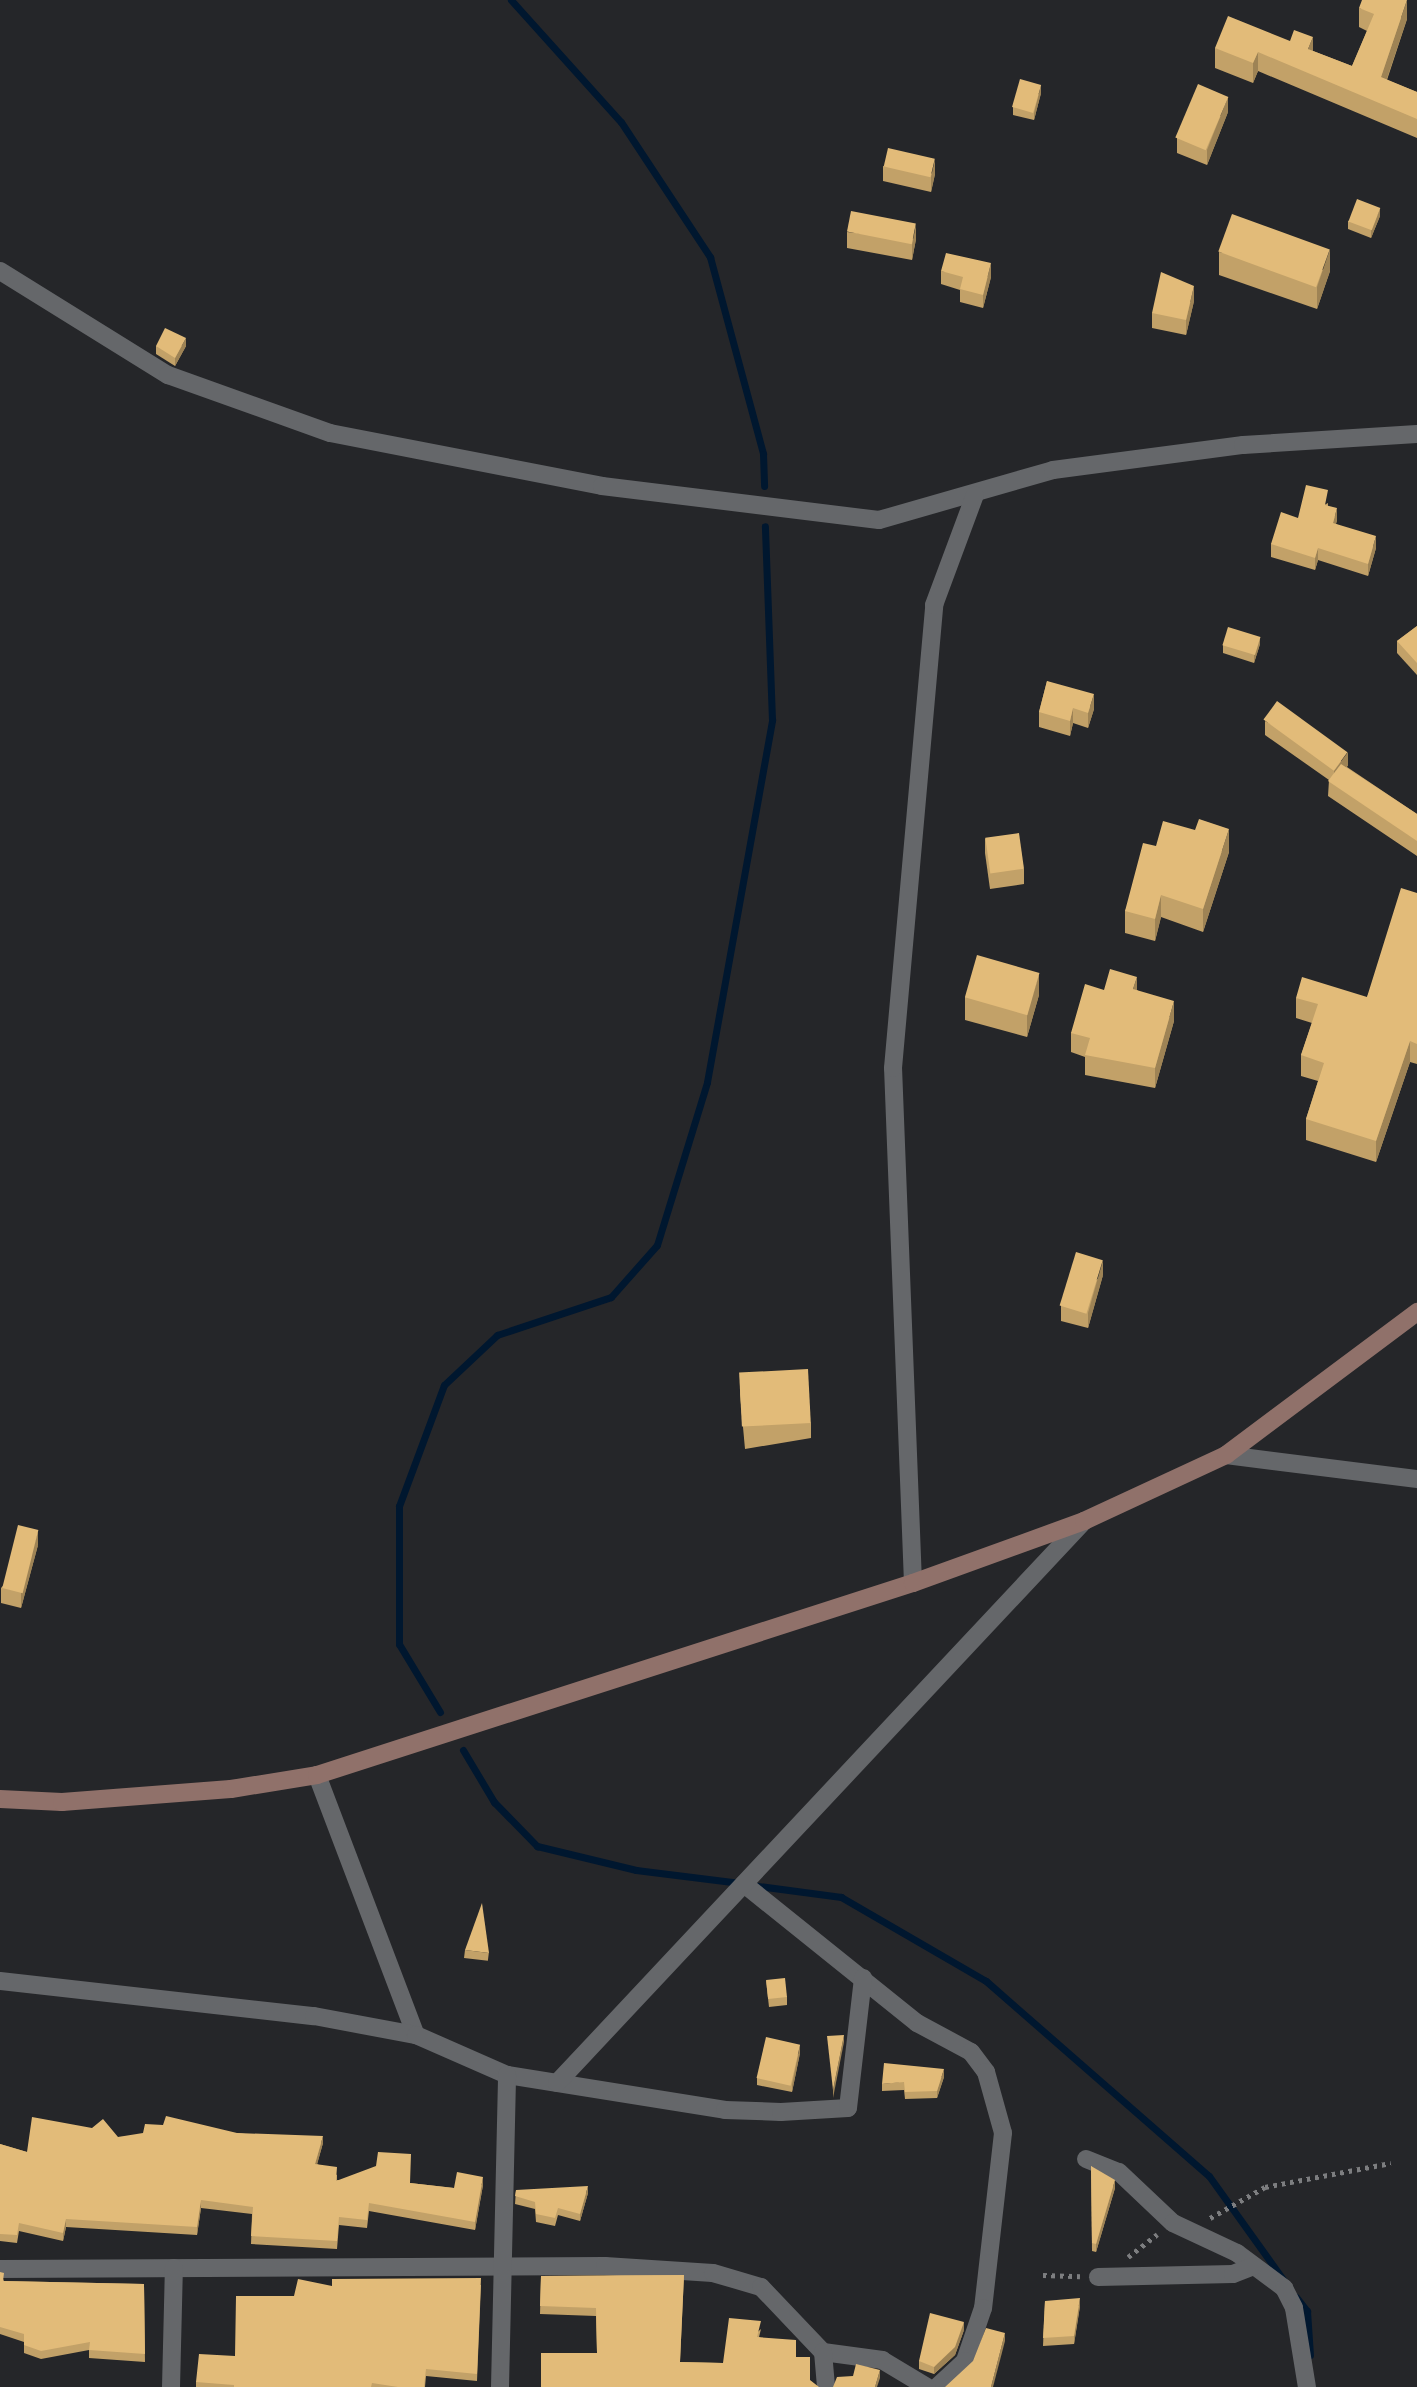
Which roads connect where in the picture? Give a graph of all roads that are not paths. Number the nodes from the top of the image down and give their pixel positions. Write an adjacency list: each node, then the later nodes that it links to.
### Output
1 (0, 271): 3 (street)
2 (1417, 433): 3 (street)
3 (975, 495): 8 (street)
4 (1417, 1312): 5 (street)
5 (1226, 1455): 6 (street); 7 (street)
6 (1417, 1479)
7 (1084, 1521): 8 (street); 11 (street)
8 (913, 1583): 9 (street)
9 (317, 1774): 10 (street); 14 (street)
10 (0, 1799)
11 (744, 1884): 12 (street); 16 (street)
12 (863, 1978): 16 (street); 28 (street)
13 (0, 1981): 14 (street)
14 (416, 2035): 15 (street)
15 (508, 2075): 16 (street); 21 (street)
16 (557, 2083)
17 (1086, 2159): 18 (street)
18 (1254, 2266): 22 (street); 29 (street)
19 (174, 2268): 20 (street); 21 (street); 24 (street)
20 (0, 2269)
21 (505, 2270): 23 (street); 25 (street)
22 (1098, 2277)
23 (823, 2352): 26 (street); 27 (street)
24 (171, 2387)
25 (500, 2387)
26 (826, 2387)
27 (927, 2387)
28 (937, 2387)
29 (1307, 2387)

